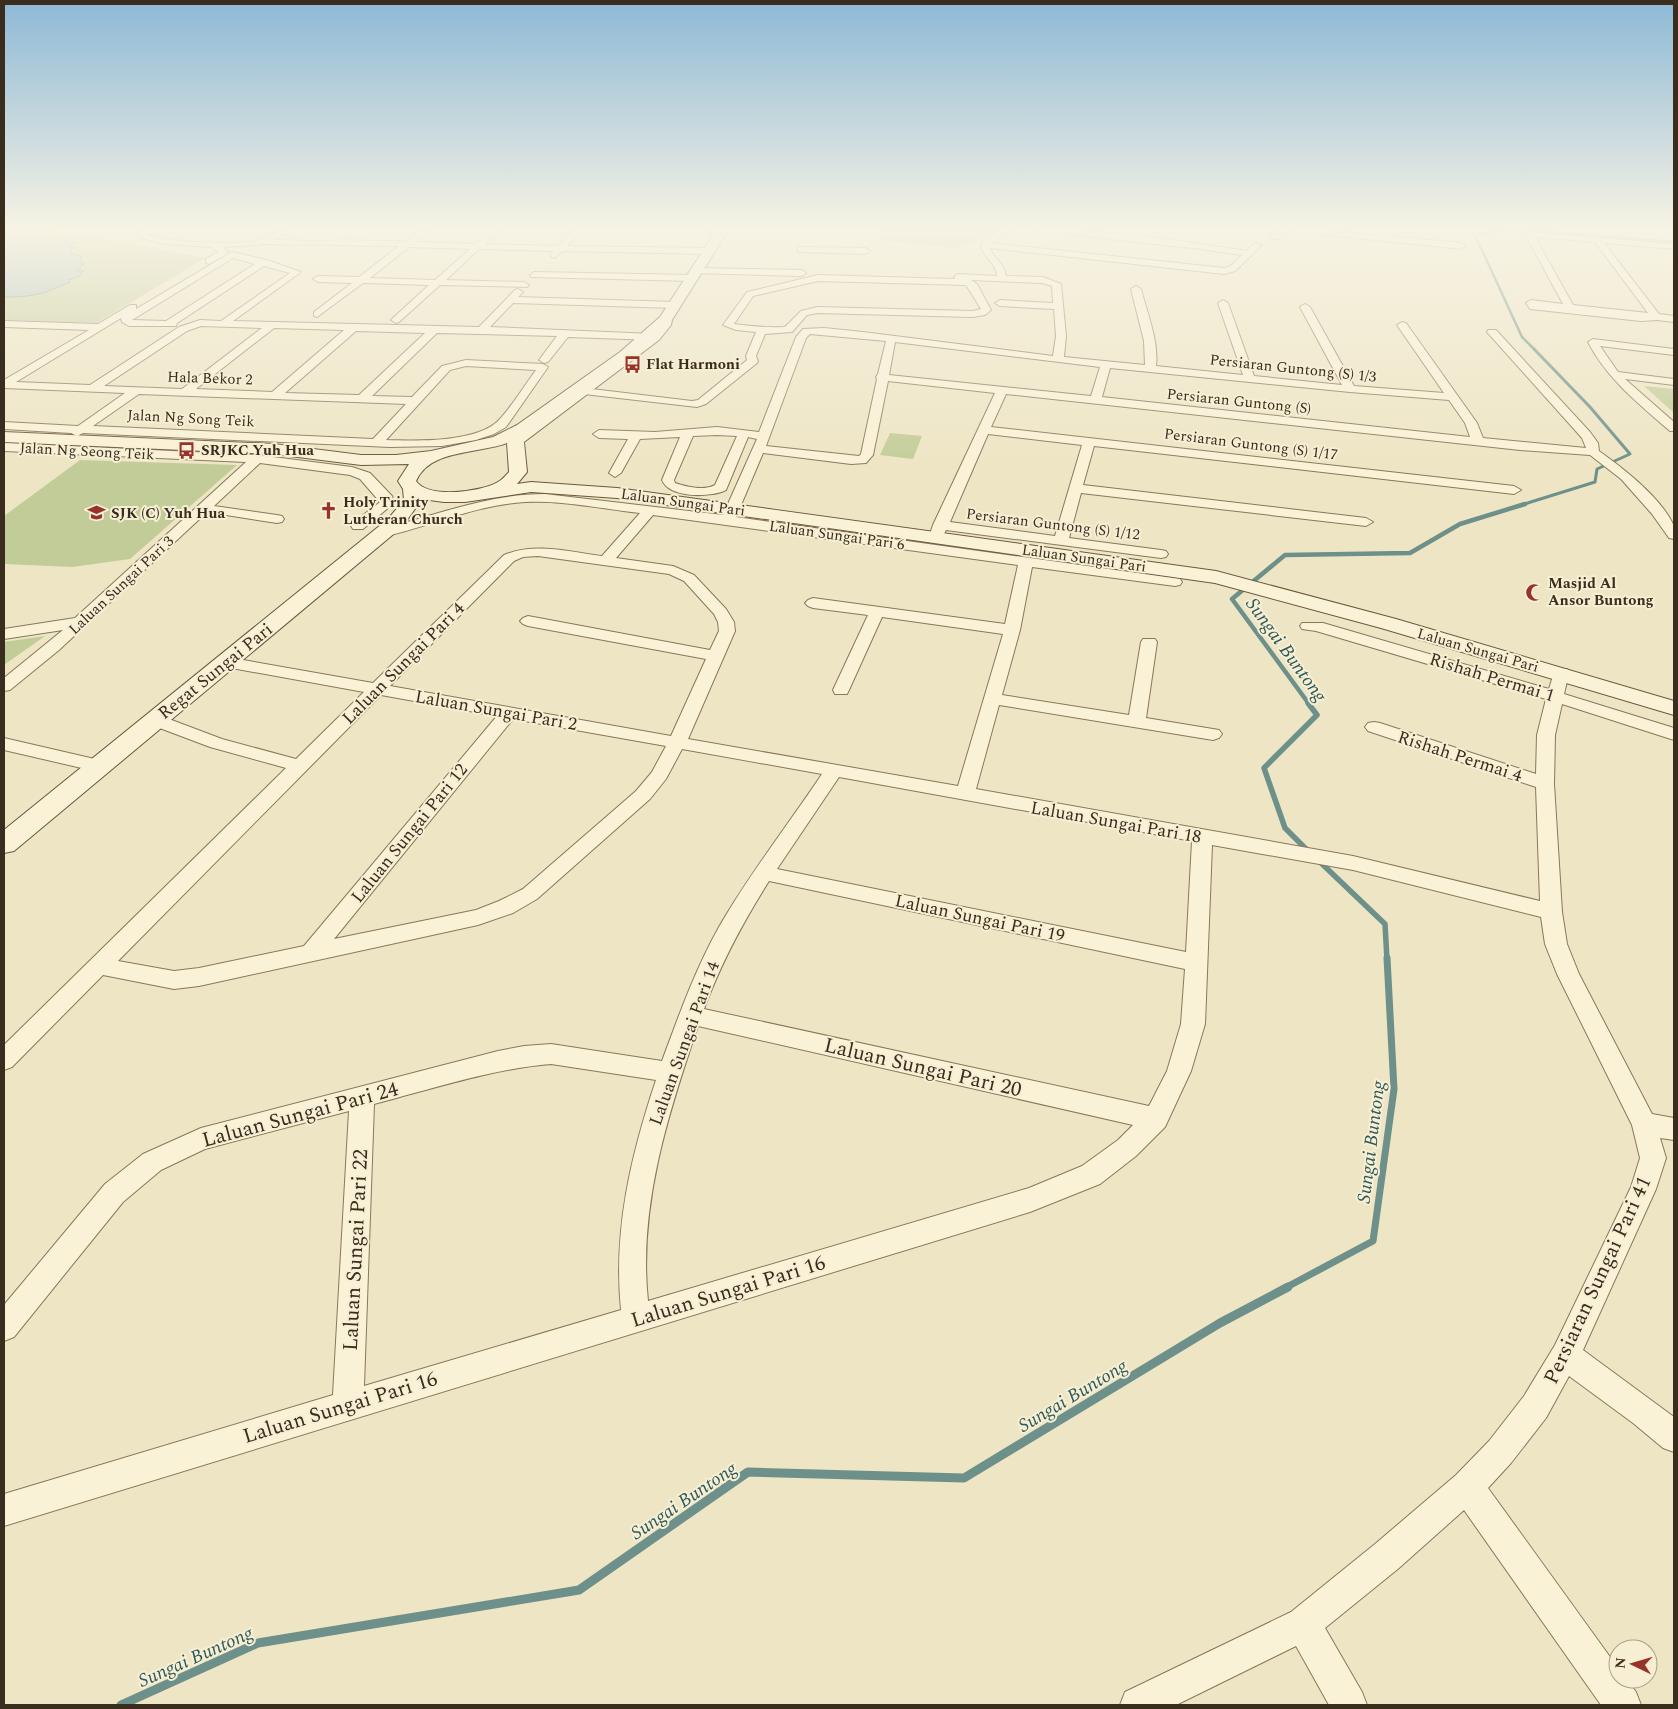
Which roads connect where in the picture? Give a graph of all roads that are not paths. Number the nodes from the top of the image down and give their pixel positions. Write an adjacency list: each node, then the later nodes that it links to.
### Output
1 (130, 309): 28 (street)
2 (144, 309): 25 (street)
3 (192, 309): 25 (street)
4 (244, 309): 22 (street)
5 (324, 309): 18 (street)
6 (408, 309): 21 (street)
7 (502, 309): 32 (street)
8 (672, 309): 37 (main road)
9 (739, 309): 33 (street)
10 (985, 309): 33 (street)
11 (1058, 309): 41 (street)
12 (1141, 309): 43 (street)
13 (1225, 309): 46 (street)
14 (1306, 309): 50 (street)
15 (1550, 309): 19 (street)
16 (1585, 309): 19 (street)
17 (1650, 309): 19 (street)
18 (317, 314)
19 (1656, 317): 20 (street)
20 (1674, 318)
21 (396, 320)
22 (224, 323): 26 (street); 29 (street)
23 (4, 324): 24 (street)
24 (22, 324): 28 (street); 36 (street)
25 (168, 324): 29 (street)
26 (273, 324): 30 (street); 54 (street)
27 (1402, 325): 56 (street)
28 (100, 327): 29 (street); 48 (street)
29 (186, 327): 49 (street)
30 (354, 327): 31 (street); 55 (street)
31 (434, 330): 32 (street); 57 (street)
32 (482, 330): 35 (street)
33 (761, 332): 53 (street)
34 (1492, 332): 76 (street)
35 (565, 333): 37 (street); 40 (street)
36 (4, 334)
37 (651, 337): 53 (main road)
38 (891, 339): 41 (street, Persiaran Guntong (S) 1/3); 45 (street); 73 (street, Persiaran Guntong (S) 1/3)
39 (1674, 352): 44 (street)
40 (544, 360)
41 (1058, 360): 42 (street, Persiaran Guntong (S) 1/3)
42 (1106, 365): 43 (street, Persiaran Guntong (S) 1/3); 58 (street)
43 (1150, 369): 46 (street, Persiaran Guntong (S) 1/3)
44 (1616, 375): 47 (street); 61 (street)
45 (881, 377): 52 (street, Persiaran Guntong (S)); 73 (street)
46 (1250, 379): 50 (street, Persiaran Guntong (S) 1/3)
47 (1674, 382)
48 (4, 385): 49 (street, Hala Bekor 2)
49 (93, 388): 51 (street, Hala Bekor 2)
50 (1350, 389): 56 (street, Persiaran Guntong (S) 1/3)
51 (137, 390): 54 (street, Hala Bekor 2); 62 (street)
52 (1002, 390): 58 (street, Persiaran Guntong (S)); 63 (street, Persiaran Guntong (S) 1/12)
53 (578, 391): 75 (main road); 80 (main road)
54 (184, 392): 55 (street, Hala Bekor 2)
55 (274, 396): 57 (street, Hala Bekor 2)
56 (1453, 397): 71 (street)
57 (362, 399): 59 (street, Hala Bekor 2)
58 (1096, 400): 71 (street, Persiaran Guntong (S))
59 (415, 401): 72 (street); 72 (street, Jalan Ng Song Teik)
60 (4, 426): 62 (street, Jalan Ng Song Teik)
61 (1674, 428)
62 (80, 429): 69 (street); 72 (street, Jalan Ng Song Teik)
63 (984, 430): 70 (street, Persiaran Guntong (S) 1/17); 96 (street, Persiaran Guntong (S) 1/12)
64 (688, 433): 65 (street); 65 (street); 67 (street)
65 (744, 433): 73 (street)
66 (599, 434): 67 (street)
67 (636, 436): 81 (street)
68 (4, 437): 69 (main road, Jalan Ng Seong Teik)
69 (65, 439): 79 (main road, Jalan Ng Seong Teik)
70 (1088, 441): 83 (street); 84 (street, Persiaran Guntong (S) 1/17)
71 (1478, 441): 76 (street, Persiaran Guntong (S))
72 (376, 443)
73 (762, 443): 90 (street)
74 (4, 447): 78 (street, Jalan Ng Seong Teik)
75 (467, 449): 77 (main road); 80 (main road)
76 (1593, 452): 95 (street)
77 (442, 454): 79 (main road); 82 (main road)
78 (257, 459): 88 (street, Laluan Sungai Pari 3); 93 (street, Jalan Ng Seong Teik)
79 (361, 460): 82 (main road)
80 (518, 464): 85 (main road); 86 (main road)
81 (615, 473)
82 (410, 485): 87 (main road); 94 (main road, Regat Sungai Pari)
83 (1075, 488): 92 (street); 97 (street)
84 (1514, 490)
85 (617, 493): 86 (main road, Laluan Sungai Pari); 90 (main road, Laluan Sungai Pari)
86 (480, 495): 87 (main road)
87 (458, 498): 94 (main road)
88 (204, 508): 91 (street); 105 (street, Laluan Sungai Pari 3)
89 (650, 510): 90 (street); 94 (street); 99 (street)
90 (730, 514): 96 (main road, Laluan Sungai Pari)
91 (277, 519)
92 (1366, 522)
93 (358, 526)
94 (389, 528): 111 (main road, Regat Sungai Pari)
95 (1674, 536)
96 (935, 537): 97 (street, Persiaran Guntong (S) 1/12); 100 (street, Laluan Sungai Pari 6); 112 (main road, Laluan Sungai Pari)
97 (1061, 541): 98 (street, Persiaran Guntong (S) 1/12)
98 (1161, 554)
99 (606, 560): 110 (street, Laluan Sungai Pari 4); 114 (street, Laluan Sungai Pari 4)
100 (1026, 562): 101 (street, Laluan Sungai Pari 6); 107 (street)
101 (1175, 582)
102 (813, 603): 103 (street)
103 (877, 612): 107 (street); 115 (street)
104 (528, 621): 110 (street)
105 (81, 622): 108 (street); 113 (street, Laluan Sungai Pari 3)
106 (1308, 626): 112 (street, Rishah Permai 1)
107 (1012, 630): 116 (street)
108 (4, 634)
109 (1149, 642): 120 (street)
110 (715, 656): 124 (street, Laluan Sungai Pari 4)
111 (226, 662): 114 (street, Laluan Sungai Pari 2); 119 (main road, Regat Sungai Pari)
112 (1558, 684): 117 (main road, Laluan Sungai Pari); 123 (street, Rishah Permai 1); 129 (street, Persiaran Sungai Pari 41)
113 (4, 686)
114 (376, 689): 118 (street, Laluan Sungai Pari 2); 127 (street, Laluan Sungai Pari 4)
115 (841, 690)
116 (992, 699): 120 (street); 130 (street)
117 (1674, 708)
118 (509, 713): 124 (street, Laluan Sungai Pari 2); 135 (street, Laluan Sungai Pari 12)
119 (155, 720): 126 (main road, Regat Sungai Pari); 127 (street)
120 (1137, 721): 122 (street)
121 (1374, 727): 129 (street, Rishah Permai 4)
122 (1213, 734)
123 (1674, 734)
124 (677, 743): 128 (street, Laluan Sungai Pari 18); 135 (street, Laluan Sungai Pari 4)
125 (4, 744): 126 (street)
126 (99, 766): 132 (main road, Regat Sungai Pari)
127 (299, 766): 137 (street, Laluan Sungai Pari 4)
128 (834, 771): 130 (street, Laluan Sungai Pari 18); 133 (street, Laluan Sungai Pari 14)
129 (1546, 784): 134 (street, Persiaran Sungai Pari 41)
130 (965, 794): 131 (street, Laluan Sungai Pari 18)
131 (1202, 838): 134 (street, Laluan Sungai Pari 18); 136 (street, Laluan Sungai Pari 16)
132 (4, 844)
133 (765, 872): 136 (street, Laluan Sungai Pari 19); 138 (street, Laluan Sungai Pari 14)
134 (1551, 912): 143 (street, Persiaran Sungai Pari 41)
135 (310, 954): 137 (street, Laluan Sungai Pari 4)
136 (1196, 963): 142 (street, Laluan Sungai Pari 16)
137 (100, 966): 139 (street, Laluan Sungai Pari 4)
138 (690, 1015): 140 (street, Laluan Sungai Pari 14); 142 (street, Laluan Sungai Pari 20)
139 (4, 1060)
140 (670, 1072): 141 (street, Laluan Sungai Pari 24); 145 (street, Laluan Sungai Pari 14)
141 (362, 1096): 146 (street, Laluan Sungai Pari 24); 148 (street, Laluan Sungai Pari 22)
142 (1156, 1119): 145 (street, Laluan Sungai Pari 16)
143 (1644, 1124): 144 (street); 147 (street, Persiaran Sungai Pari 41)
144 (1674, 1130)
145 (636, 1318): 148 (street, Laluan Sungai Pari 16)
146 (4, 1327)
147 (1565, 1355): 149 (street); 150 (street, Persiaran Sungai Pari 41)
148 (348, 1405): 151 (street, Laluan Sungai Pari 16)
149 (1674, 1437)
150 (1467, 1486): 152 (street, Persiaran Sungai Pari 41); 155 (street)
151 (4, 1510)
152 (1303, 1624): 153 (street, Persiaran Sungai Pari 41); 154 (street)
153 (1138, 1705)
154 (1349, 1705)
155 (1623, 1705)

